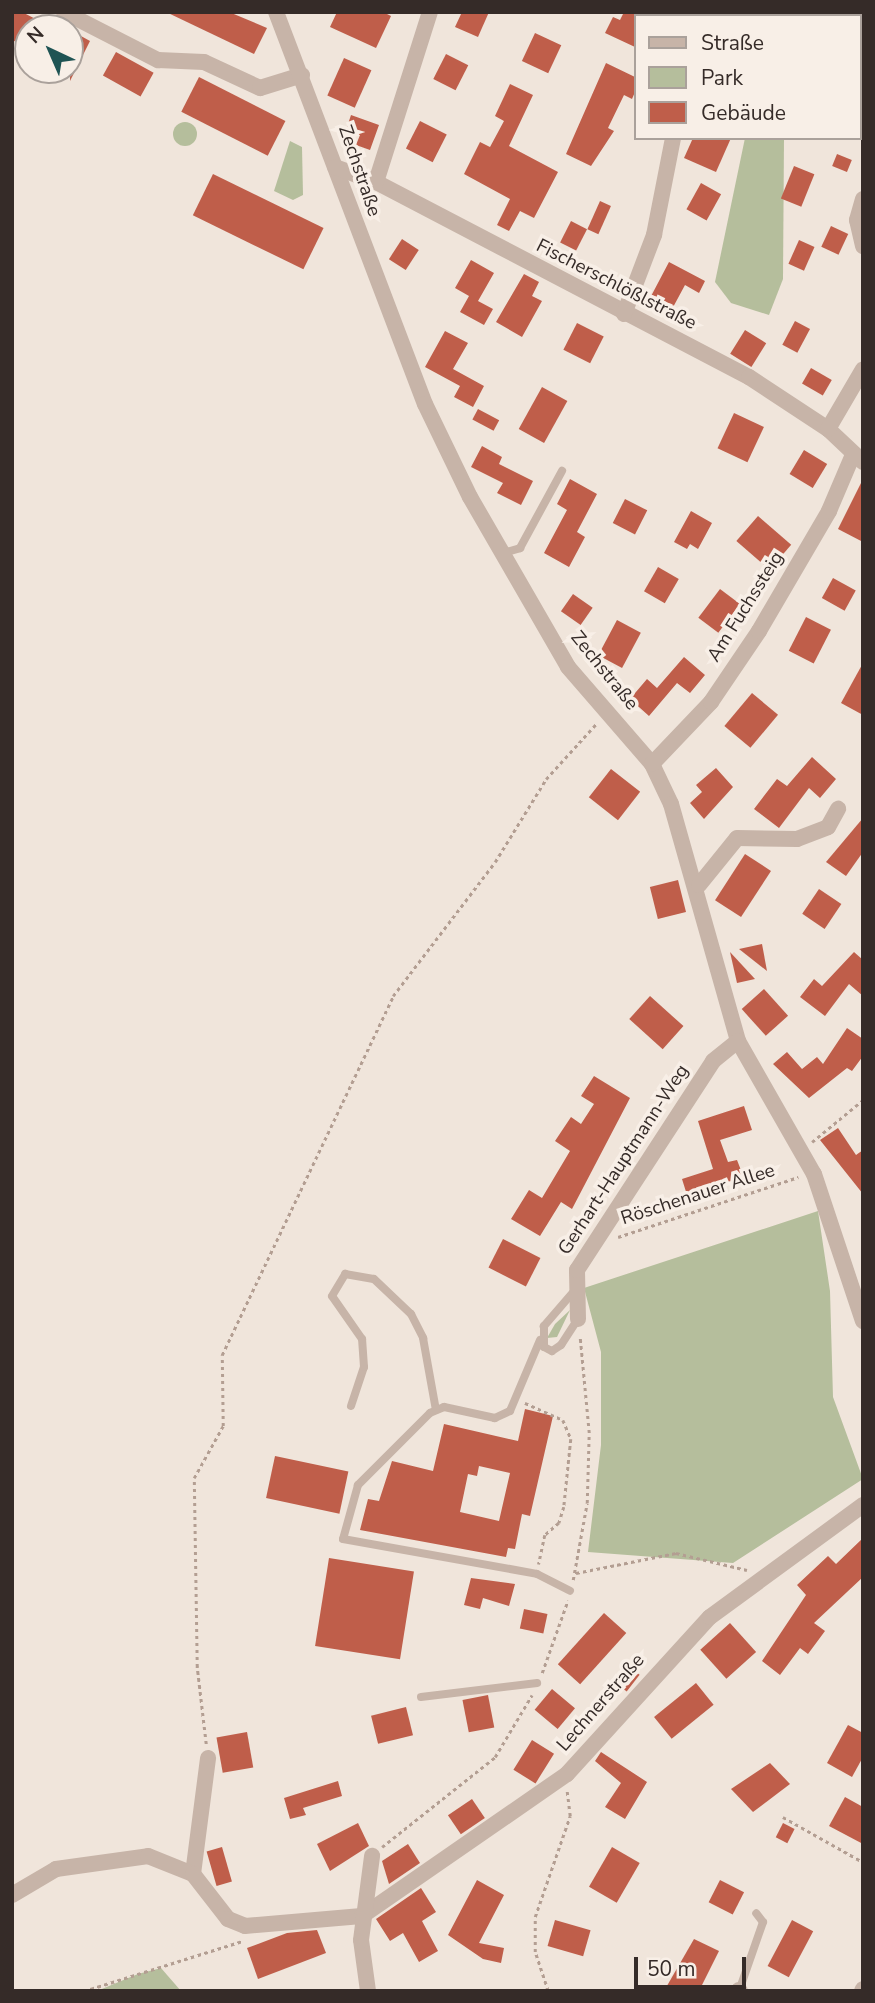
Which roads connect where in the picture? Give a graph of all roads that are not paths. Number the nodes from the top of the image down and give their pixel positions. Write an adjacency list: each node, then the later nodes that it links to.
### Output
1 (64, 12): 4 (street)
2 (276, 12): 4 (street, Zechstraße)
3 (430, 12): 7 (street)
4 (302, 75): 6 (street, Zechstraße)
5 (673, 140): 10 (street)
6 (335, 167): 7 (street, Fischerschlößlstraße); 15 (street, Zechstraße)
7 (376, 182): 10 (street, Fischerschlößlstraße)
8 (863, 199): 9 (street)
9 (863, 246)
10 (624, 314): 12 (street, Fischerschlößlstraße)
11 (863, 369): 12 (street)
12 (828, 429): 13 (street, Fischerschlößlstraße)
13 (857, 459): 16 (street, Am Fuchssteig)
14 (562, 471): 15 (lane)
15 (500, 554): 16 (street, Zechstraße)
16 (652, 764): 18 (street, Zechstraße)
17 (838, 809): 18 (street)
18 (699, 885): 19 (street, Zechstraße)
19 (738, 1041): 20 (street, Gerhart-Hauptmann-Weg); 22 (street, Zechstraße)
20 (575, 1290): 21 (street, Gerhart-Hauptmann-Weg); 23 (lane)
21 (578, 1319): 23 (lane)
22 (863, 1321)
23 (540, 1340): 25 (lane)
24 (351, 1406): 25 (lane)
25 (436, 1410): 27 (lane)
26 (863, 1505): 35 (street, Lechnerstraße)
27 (570, 1591)
28 (537, 1684): 29 (lane)
29 (421, 1696)
30 (208, 1758): 32 (street)
31 (372, 1856): 35 (street)
32 (192, 1874): 33 (street); 35 (street)
33 (12, 1895)
34 (756, 1913): 37 (lane)
35 (362, 1916): 36 (street)
36 (368, 1991)
37 (739, 1991)

